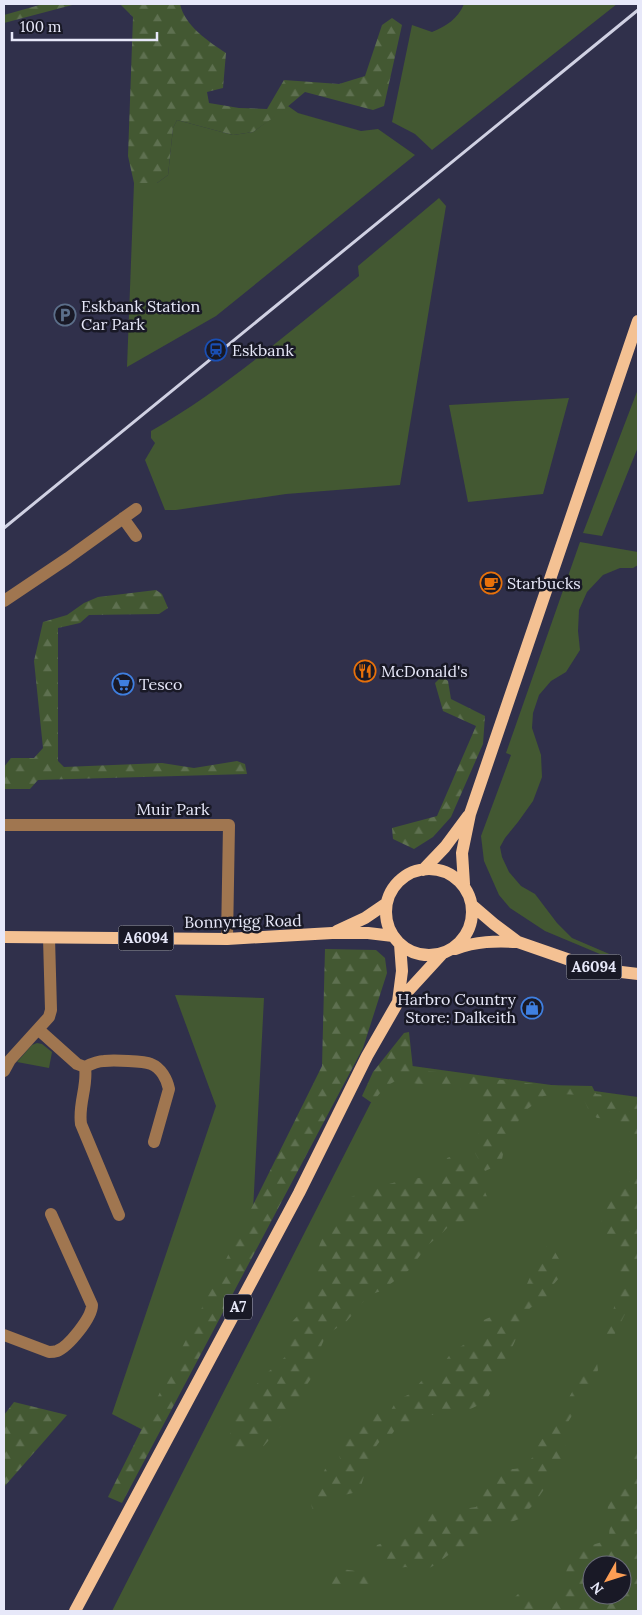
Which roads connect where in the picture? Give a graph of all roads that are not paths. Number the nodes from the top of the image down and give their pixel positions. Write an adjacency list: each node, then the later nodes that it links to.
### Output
1 (638, 321): 6 (main road)
2 (136, 509): 3 (street)
3 (123, 518): 4 (street); 5 (street)
4 (136, 536)
5 (4, 601)
6 (470, 814): 8 (main road); 9 (main road)
7 (4, 825): 15 (street, Muir Park)
8 (423, 870): 9 (main road); 10 (main road)
9 (464, 884): 11 (main road)
10 (387, 903): 12 (main road, Bonnyrigg Road / A6094); 16 (main road)
11 (473, 906): 17 (main road, A6094); 18 (main road)
12 (332, 933): 15 (main road, Bonnyrigg Road / A6094); 16 (main road, Bonnyrigg Road / A6094)
13 (4, 937): 14 (main road, Bonnyrigg Road / A6094)
14 (49, 938): 15 (main road, Bonnyrigg Road / A6094); 21 (street)
15 (227, 939)
16 (396, 940): 18 (main road); 20 (main road, A7)
17 (518, 942): 18 (main road, A6094); 19 (main road, A6094)
18 (447, 952): 20 (main road, A7)
19 (638, 974)
20 (398, 1002): 28 (main road, A7)
21 (39, 1030): 22 (street); 23 (street)
22 (86, 1067): 24 (street); 25 (street)
23 (4, 1071)
24 (154, 1142)
25 (118, 1215)
26 (58, 1220): 27 (street)
27 (4, 1335)
28 (75, 1611)

